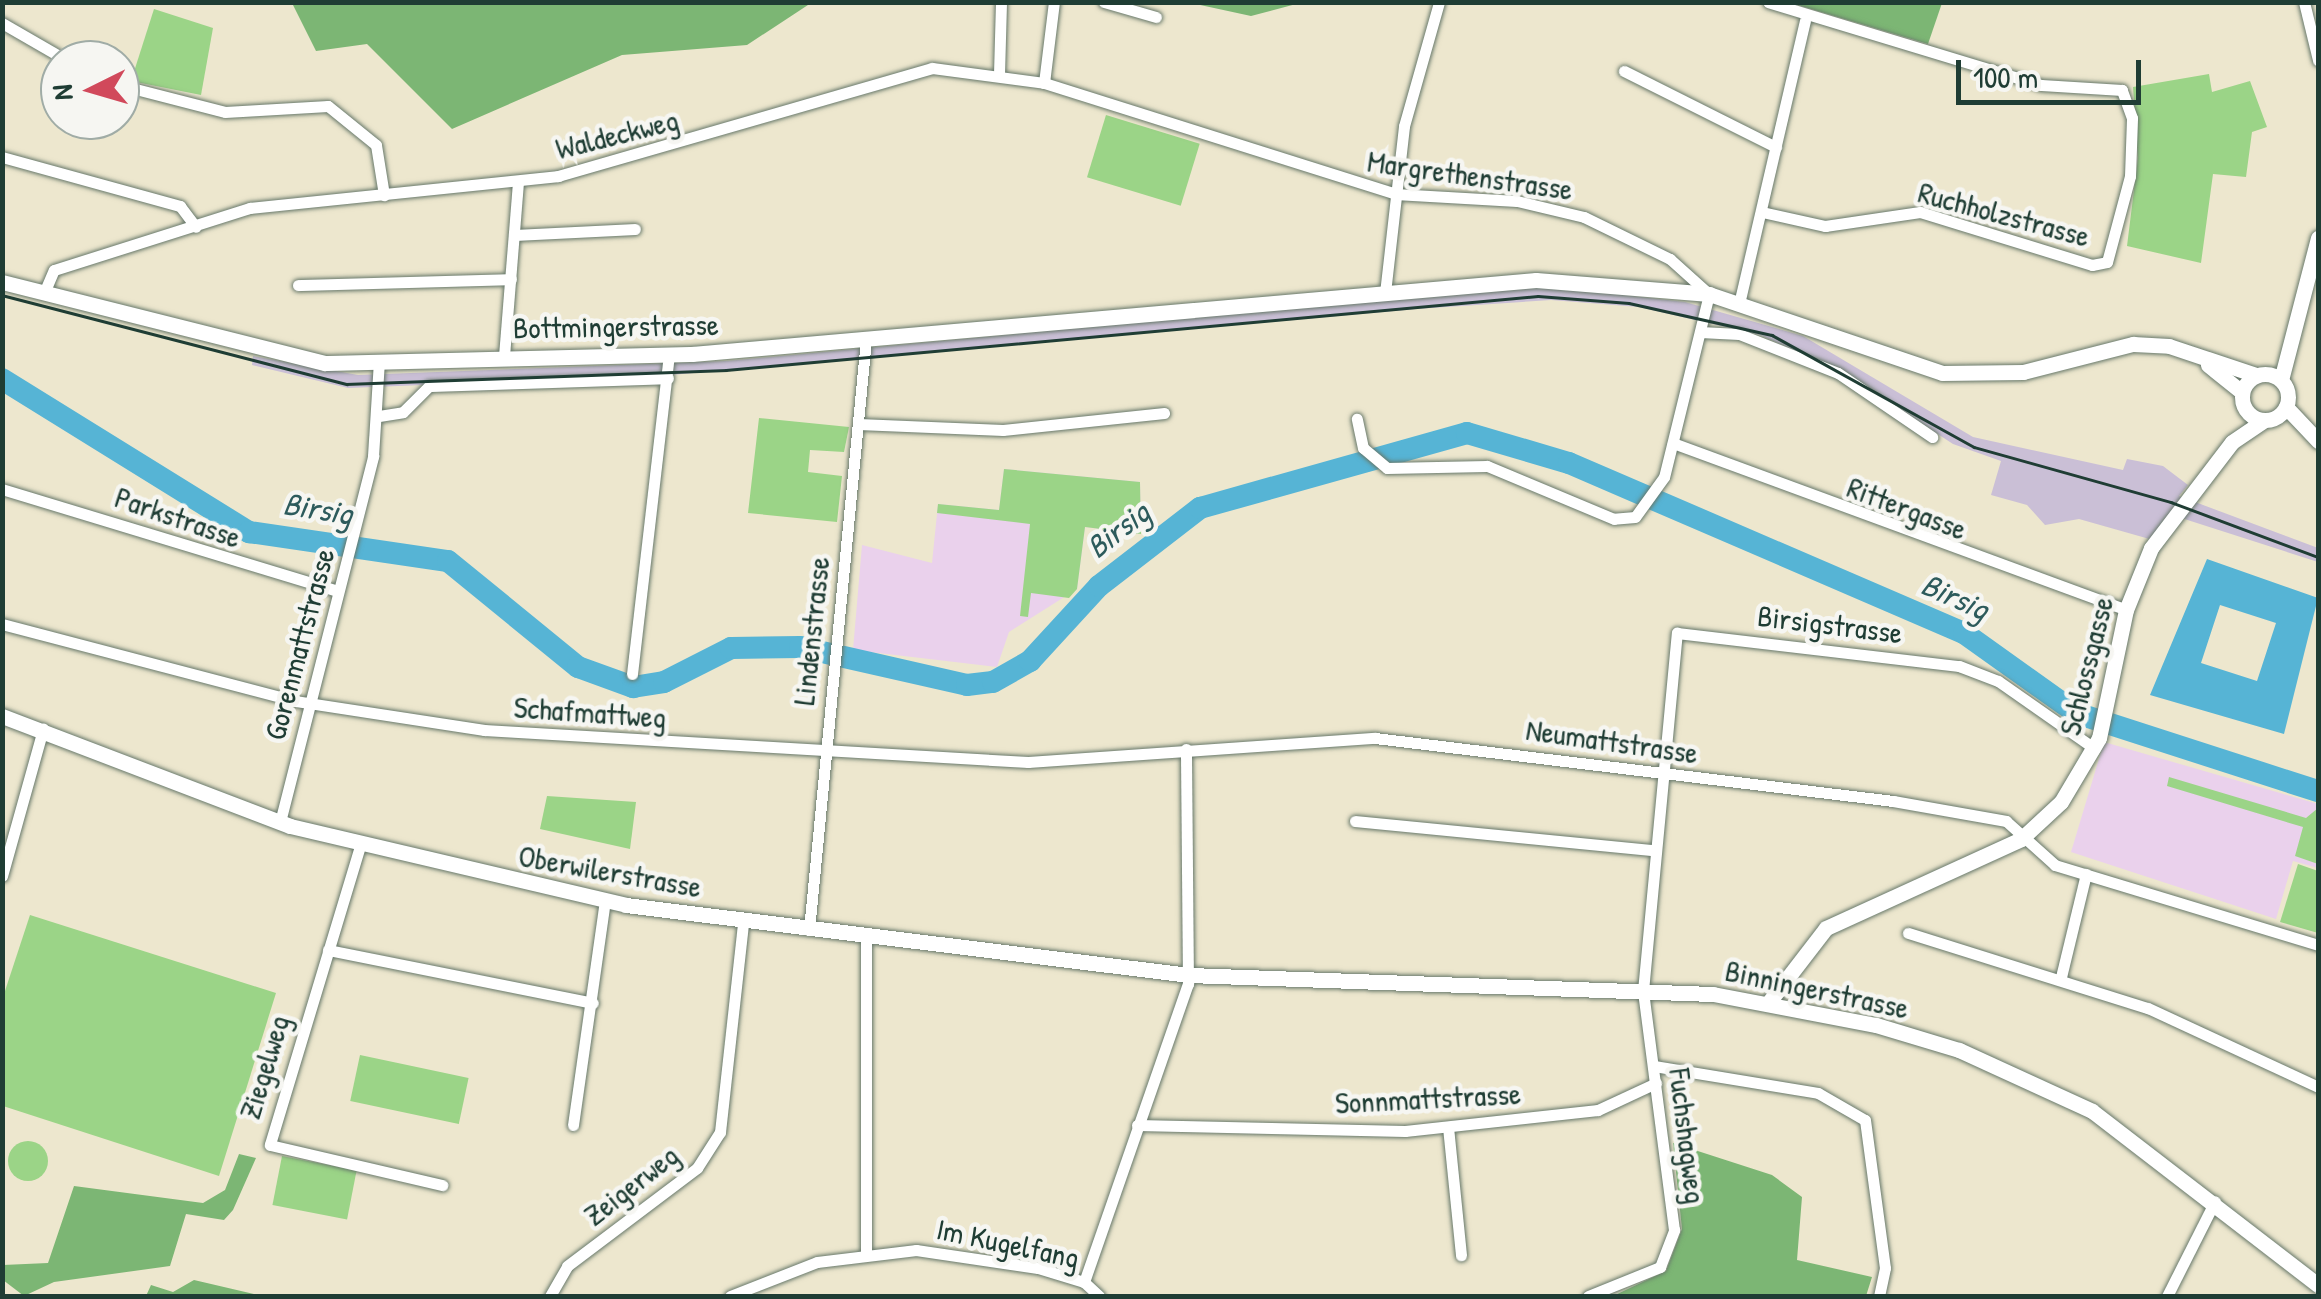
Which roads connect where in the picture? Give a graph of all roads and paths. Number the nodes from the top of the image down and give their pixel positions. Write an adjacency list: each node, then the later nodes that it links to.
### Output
1 (1001, 2): 13 (street)
2 (1054, 2): 14 (street)
3 (1104, 2): 7 (street)
4 (1439, 2): 20 (street)
5 (1768, 2): 8 (street, Ruchholzstrasse)
6 (2304, 2): 11 (street)
7 (1156, 17)
8 (1805, 21): 17 (street); 22 (street, Ruchholzstrasse)
9 (2, 23): 10 (street)
10 (40, 45)
11 (2318, 60)
12 (1624, 70): 17 (street)
13 (999, 74): 14 (street, Waldeckweg); 19 (street, Waldeckweg)
14 (1044, 84): 16 (street, Waldeckweg)
15 (140, 90): 21 (street)
16 (1210, 134): 20 (street, Margrethenstrasse)
17 (1776, 147): 22 (street)
18 (2, 158): 23 (street)
19 (518, 182): 21 (street, Waldeckweg); 25 (street)
20 (1396, 194): 31 (street); 32 (street, Margrethenstrasse)
21 (384, 195): 23 (street, Waldeckweg)
22 (1762, 212): 33 (street)
23 (196, 227): 30 (street, Waldeckweg)
24 (635, 228): 25 (street)
25 (515, 235): 27 (street)
26 (2318, 238): 40 (main road)
27 (512, 279): 29 (street); 37 (street)
28 (2, 282): 30 (main road, Bottmingerstrasse)
29 (298, 286)
30 (44, 293): 39 (main road, Bottmingerstrasse)
31 (1385, 293): 32 (main road, Bottmingerstrasse); 35 (main road, Bottmingerstrasse)
32 (1708, 294): 33 (main road, Bottmingerstrasse); 34 (street)
33 (1740, 304): 36 (main road, Bottmingerstrasse)
34 (1700, 332): 49 (street); 51 (street)
35 (866, 338): 38 (main road, Bottmingerstrasse); 47 (street, Lindenstrasse)
36 (2188, 351): 40 (main road, Bottmingerstrasse); 42 (main road)
37 (504, 356): 38 (main road, Bottmingerstrasse); 39 (main road, Bottmingerstrasse)
38 (670, 356): 41 (street)
39 (380, 361): 45 (street, Gorenmattstrasse)
40 (2267, 376): 42 (main road); 44 (main road)
41 (668, 378): 45 (street, Bottmingerstrasse); 56 (street)
42 (2243, 400): 44 (main road); 50 (main road, Schlossgasse)
43 (1164, 413): 47 (street)
44 (2275, 415): 48 (main road); 50 (main road, Schlossgasse)
45 (378, 416): 53 (street, Gorenmattstrasse)
46 (1357, 419): 51 (street)
47 (858, 424): 62 (street, Lindenstrasse)
48 (2314, 437)
49 (1932, 438)
50 (2232, 442): 54 (main road, Schlossgasse)
51 (1674, 443): 54 (street, Rittergasse)
52 (2, 489): 53 (street, Parkstrasse)
53 (338, 591): 57 (street, Gorenmattstrasse)
54 (2126, 610): 60 (main road, Schlossgasse)
55 (2, 624): 57 (street, Schafmattweg)
56 (632, 674)
57 (309, 704): 62 (street, Schafmattweg); 65 (street, Gorenmattstrasse)
58 (2, 716): 59 (main road, Oberwilerstrasse)
59 (44, 729): 65 (main road, Oberwilerstrasse); 69 (street)
60 (2098, 742): 63 (street, Birsigstrasse); 66 (main road, Schlossgasse)
61 (1186, 750): 62 (street, Schafmattweg); 63 (street, Neumattstrasse); 79 (street)
62 (825, 752): 74 (street, Lindenstrasse)
63 (1657, 774): 66 (street, Neumattstrasse); 68 (street, Birsigstrasse)
64 (1354, 821): 68 (street)
65 (280, 822): 67 (main road, Oberwilerstrasse)
66 (2021, 839): 70 (street, Neumattstrasse); 83 (main road, Schlossgasse)
67 (360, 846): 72 (main road, Oberwilerstrasse); 78 (street, Ziegelweg)
68 (1651, 850): 82 (street, Fuchshagweg)
69 (5, 854): 71 (street)
70 (2086, 874): 77 (street, Neumattstrasse); 80 (street)
71 (2, 876)
72 (605, 901): 73 (main road, Oberwilerstrasse); 84 (street)
73 (743, 922): 74 (main road, Oberwilerstrasse); 97 (street, Zeigerweg)
74 (809, 930): 75 (main road, Oberwilerstrasse)
75 (866, 934): 79 (main road, Oberwilerstrasse); 93 (street)
76 (1908, 934): 80 (street)
77 (2318, 945)
78 (328, 950): 84 (street); 91 (street, Ziegelweg)
79 (1189, 975): 81 (main road, Oberwilerstrasse); 89 (street)
80 (2061, 977): 87 (street)
81 (1230, 979): 82 (main road, Binningerstrasse)
82 (1644, 991): 83 (main road, Binningerstrasse); 85 (street, Fuchshagweg)
83 (1769, 1002): 92 (main road, Binningerstrasse)
84 (593, 1003): 88 (street)
85 (1654, 1066): 86 (street, Fuchshagweg); 101 (street)
86 (1656, 1083): 90 (street, Sonnmattstrasse); 100 (street, Fuchshagweg)
87 (2318, 1087)
88 (573, 1125)
89 (1137, 1125): 90 (street, Sonnmattstrasse); 95 (street)
90 (1448, 1126): 94 (street)
91 (442, 1185)
92 (2215, 1200): 96 (main road, Binningerstrasse); 102 (street)
93 (866, 1252): 95 (street, Im Kugelfang); 98 (street, Im Kugelfang)
94 (1460, 1256)
95 (1084, 1282): 99 (street, Im Kugelfang)
96 (2318, 1285)
97 (550, 1296)
98 (730, 1296)
99 (1099, 1296)
100 (1588, 1296)
101 (1879, 1296)
102 (2167, 1296)

